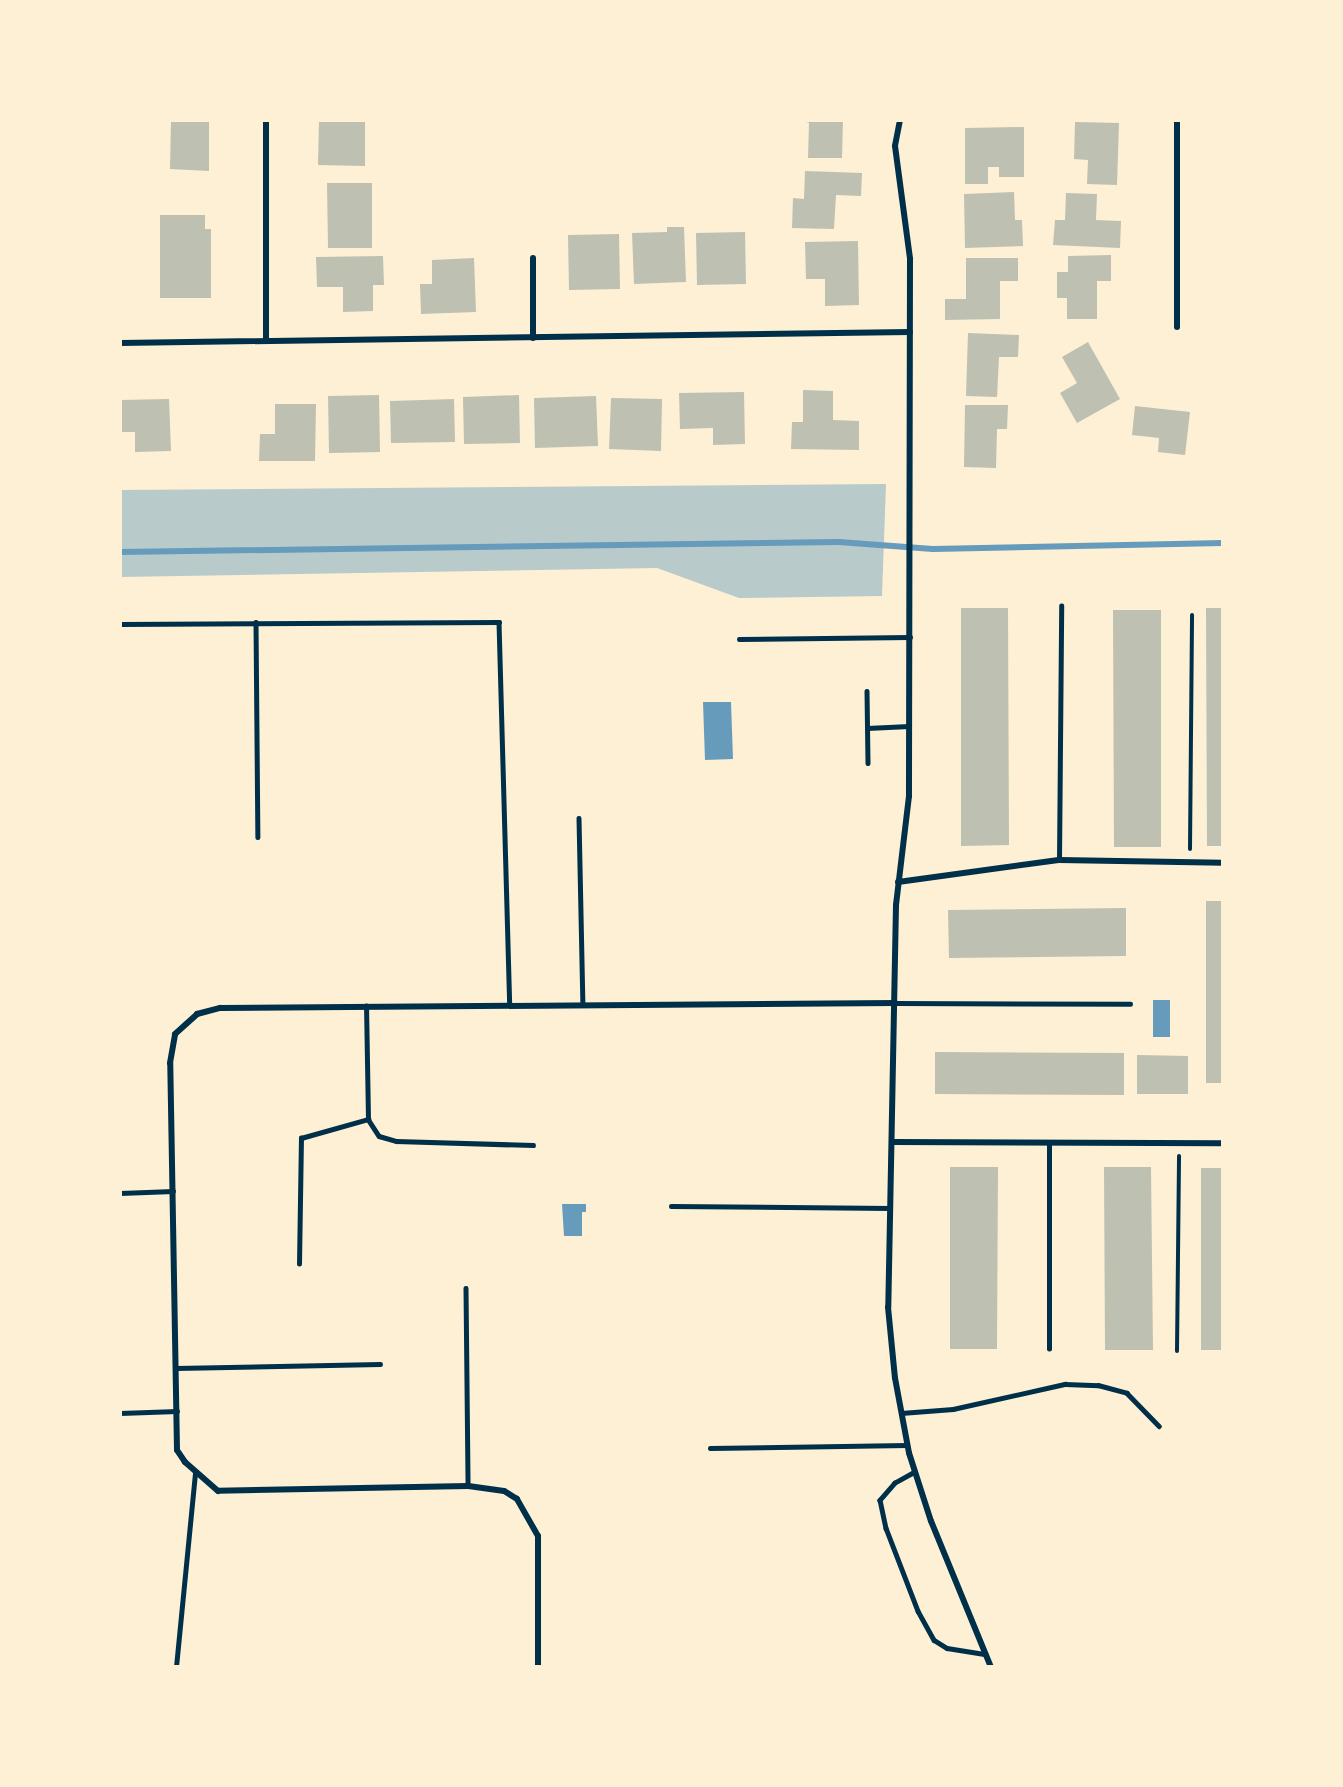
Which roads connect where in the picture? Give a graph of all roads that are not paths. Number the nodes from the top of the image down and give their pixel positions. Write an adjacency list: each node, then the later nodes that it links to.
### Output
1 (266, 120): 8 (street)
2 (900, 120): 6 (street)
3 (1178, 120): 5 (street)
4 (533, 258): 7 (street)
5 (1177, 327)
6 (910, 332): 7 (street); 13 (street)
7 (533, 338): 8 (street)
8 (266, 341): 9 (street)
9 (120, 343)
10 (1061, 606): 21 (lane)
11 (256, 622): 12 (lane); 20 (lane); 26 (lane)
12 (120, 624)
13 (910, 637): 14 (lane); 16 (street)
14 (739, 639)
15 (867, 691): 17 (lane)
16 (909, 726): 17 (lane); 23 (street)
17 (867, 728): 18 (lane)
18 (868, 763)
19 (579, 818): 27 (lane)
20 (258, 837)
21 (1059, 860): 22 (street); 23 (street)
22 (1223, 863)
23 (898, 882): 24 (street)
24 (895, 1003): 25 (lane); 27 (street); 30 (street)
25 (1130, 1004)
26 (510, 1005): 27 (street); 28 (street)
27 (583, 1005)
28 (366, 1006): 29 (lane); 34 (street)
29 (368, 1119): 33 (lane); 38 (lane)
30 (893, 1142): 31 (street); 37 (street)
31 (1049, 1143): 32 (street); 40 (lane)
32 (1223, 1143)
33 (533, 1145)
34 (173, 1191): 35 (lane); 42 (street)
35 (120, 1193)
36 (671, 1206): 37 (lane)
37 (890, 1208): 45 (street)
38 (299, 1264)
39 (466, 1288): 51 (lane)
40 (1049, 1349)
41 (380, 1364): 42 (lane)
42 (176, 1368): 43 (street)
43 (177, 1411): 44 (lane); 50 (street)
44 (120, 1413)
45 (901, 1413): 46 (lane); 47 (street)
46 (1159, 1426)
47 (907, 1444): 48 (lane); 49 (street)
48 (710, 1448)
49 (915, 1472): 52 (street); 52 (lane)
50 (195, 1474): 51 (street); 53 (lane)
51 (468, 1486): 54 (street)
52 (986, 1654): 55 (street)
53 (176, 1667)
54 (538, 1667)
55 (991, 1667)

